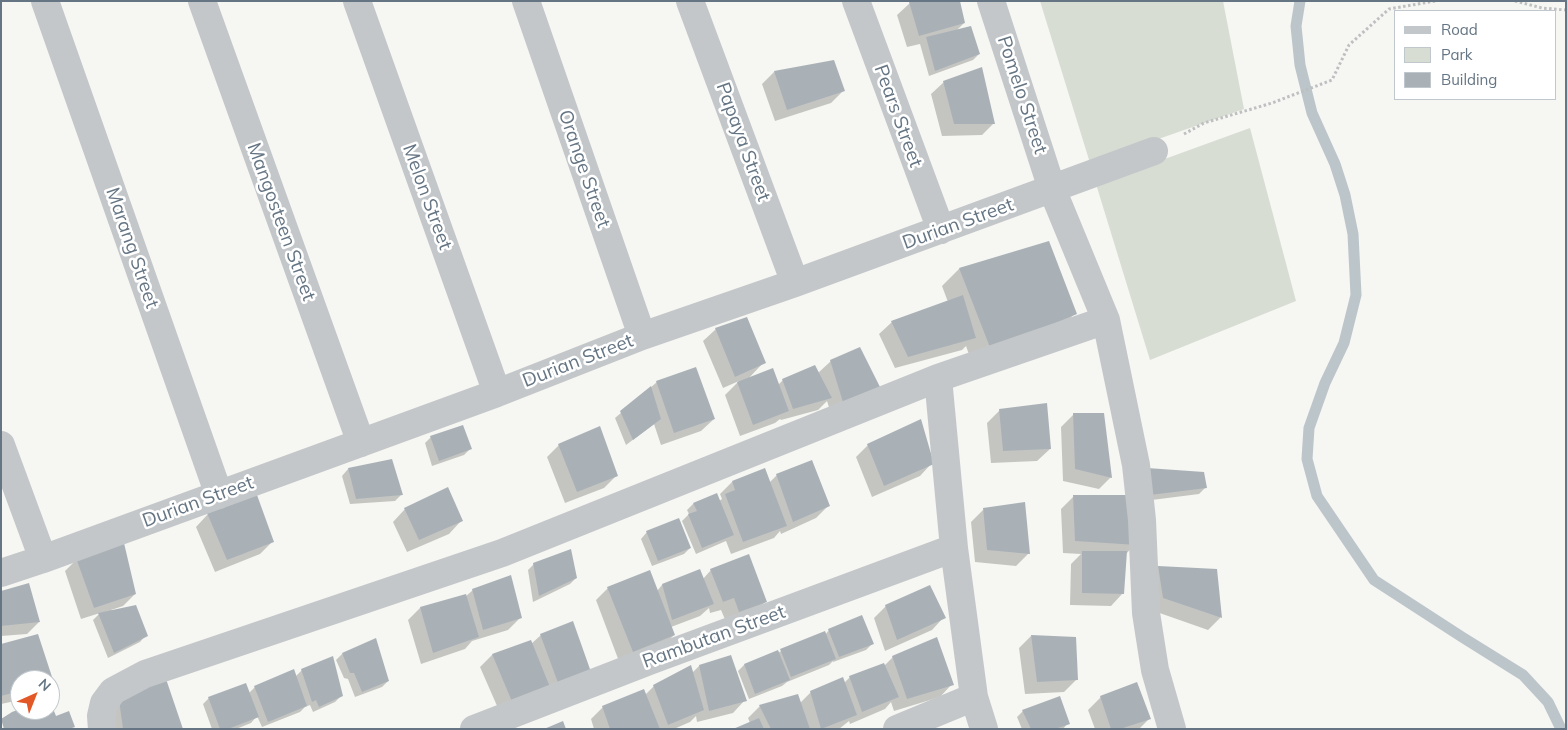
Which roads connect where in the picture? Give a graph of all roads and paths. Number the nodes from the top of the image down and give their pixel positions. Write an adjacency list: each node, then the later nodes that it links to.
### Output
1 (45, 1): 21 (street, Marang Street)
2 (202, 1): 19 (street, Mangosteen Street)
3 (357, 1): 18 (street, Melon Street)
4 (526, 1): 16 (street, Orange Street)
5 (690, 1): 14 (street, Papaya Street)
6 (856, 1): 13 (street, Pears Street)
7 (991, 1): 12 (street, Pomelo Street)
8 (1435, 1): 11 (path)
9 (1515, 1): 10 (path)
10 (1566, 10)
11 (1154, 151): 12 (street, Durian Street)
12 (1052, 189): 13 (street, Durian Street); 15 (street, Pomelo Street)
13 (941, 230): 14 (street, Durian Street)
14 (795, 283): 16 (street, Durian Street)
15 (1106, 320): 17 (street); 30 (street, Pomelo Street)
16 (642, 336): 18 (street, Durian Street)
17 (938, 378): 22 (street); 26 (street)
18 (497, 393): 19 (street, Durian Street)
19 (361, 443): 21 (street, Durian Street)
20 (1, 445): 23 (street)
21 (219, 495): 23 (street, Durian Street)
22 (954, 548): 25 (street); 27 (street, Rambutan Street)
23 (43, 559): 24 (street, Durian Street)
24 (1, 573)
25 (974, 697): 28 (street); 29 (street)
26 (103, 716)
27 (474, 729)
28 (897, 729)
29 (984, 729)
30 (1172, 729)

